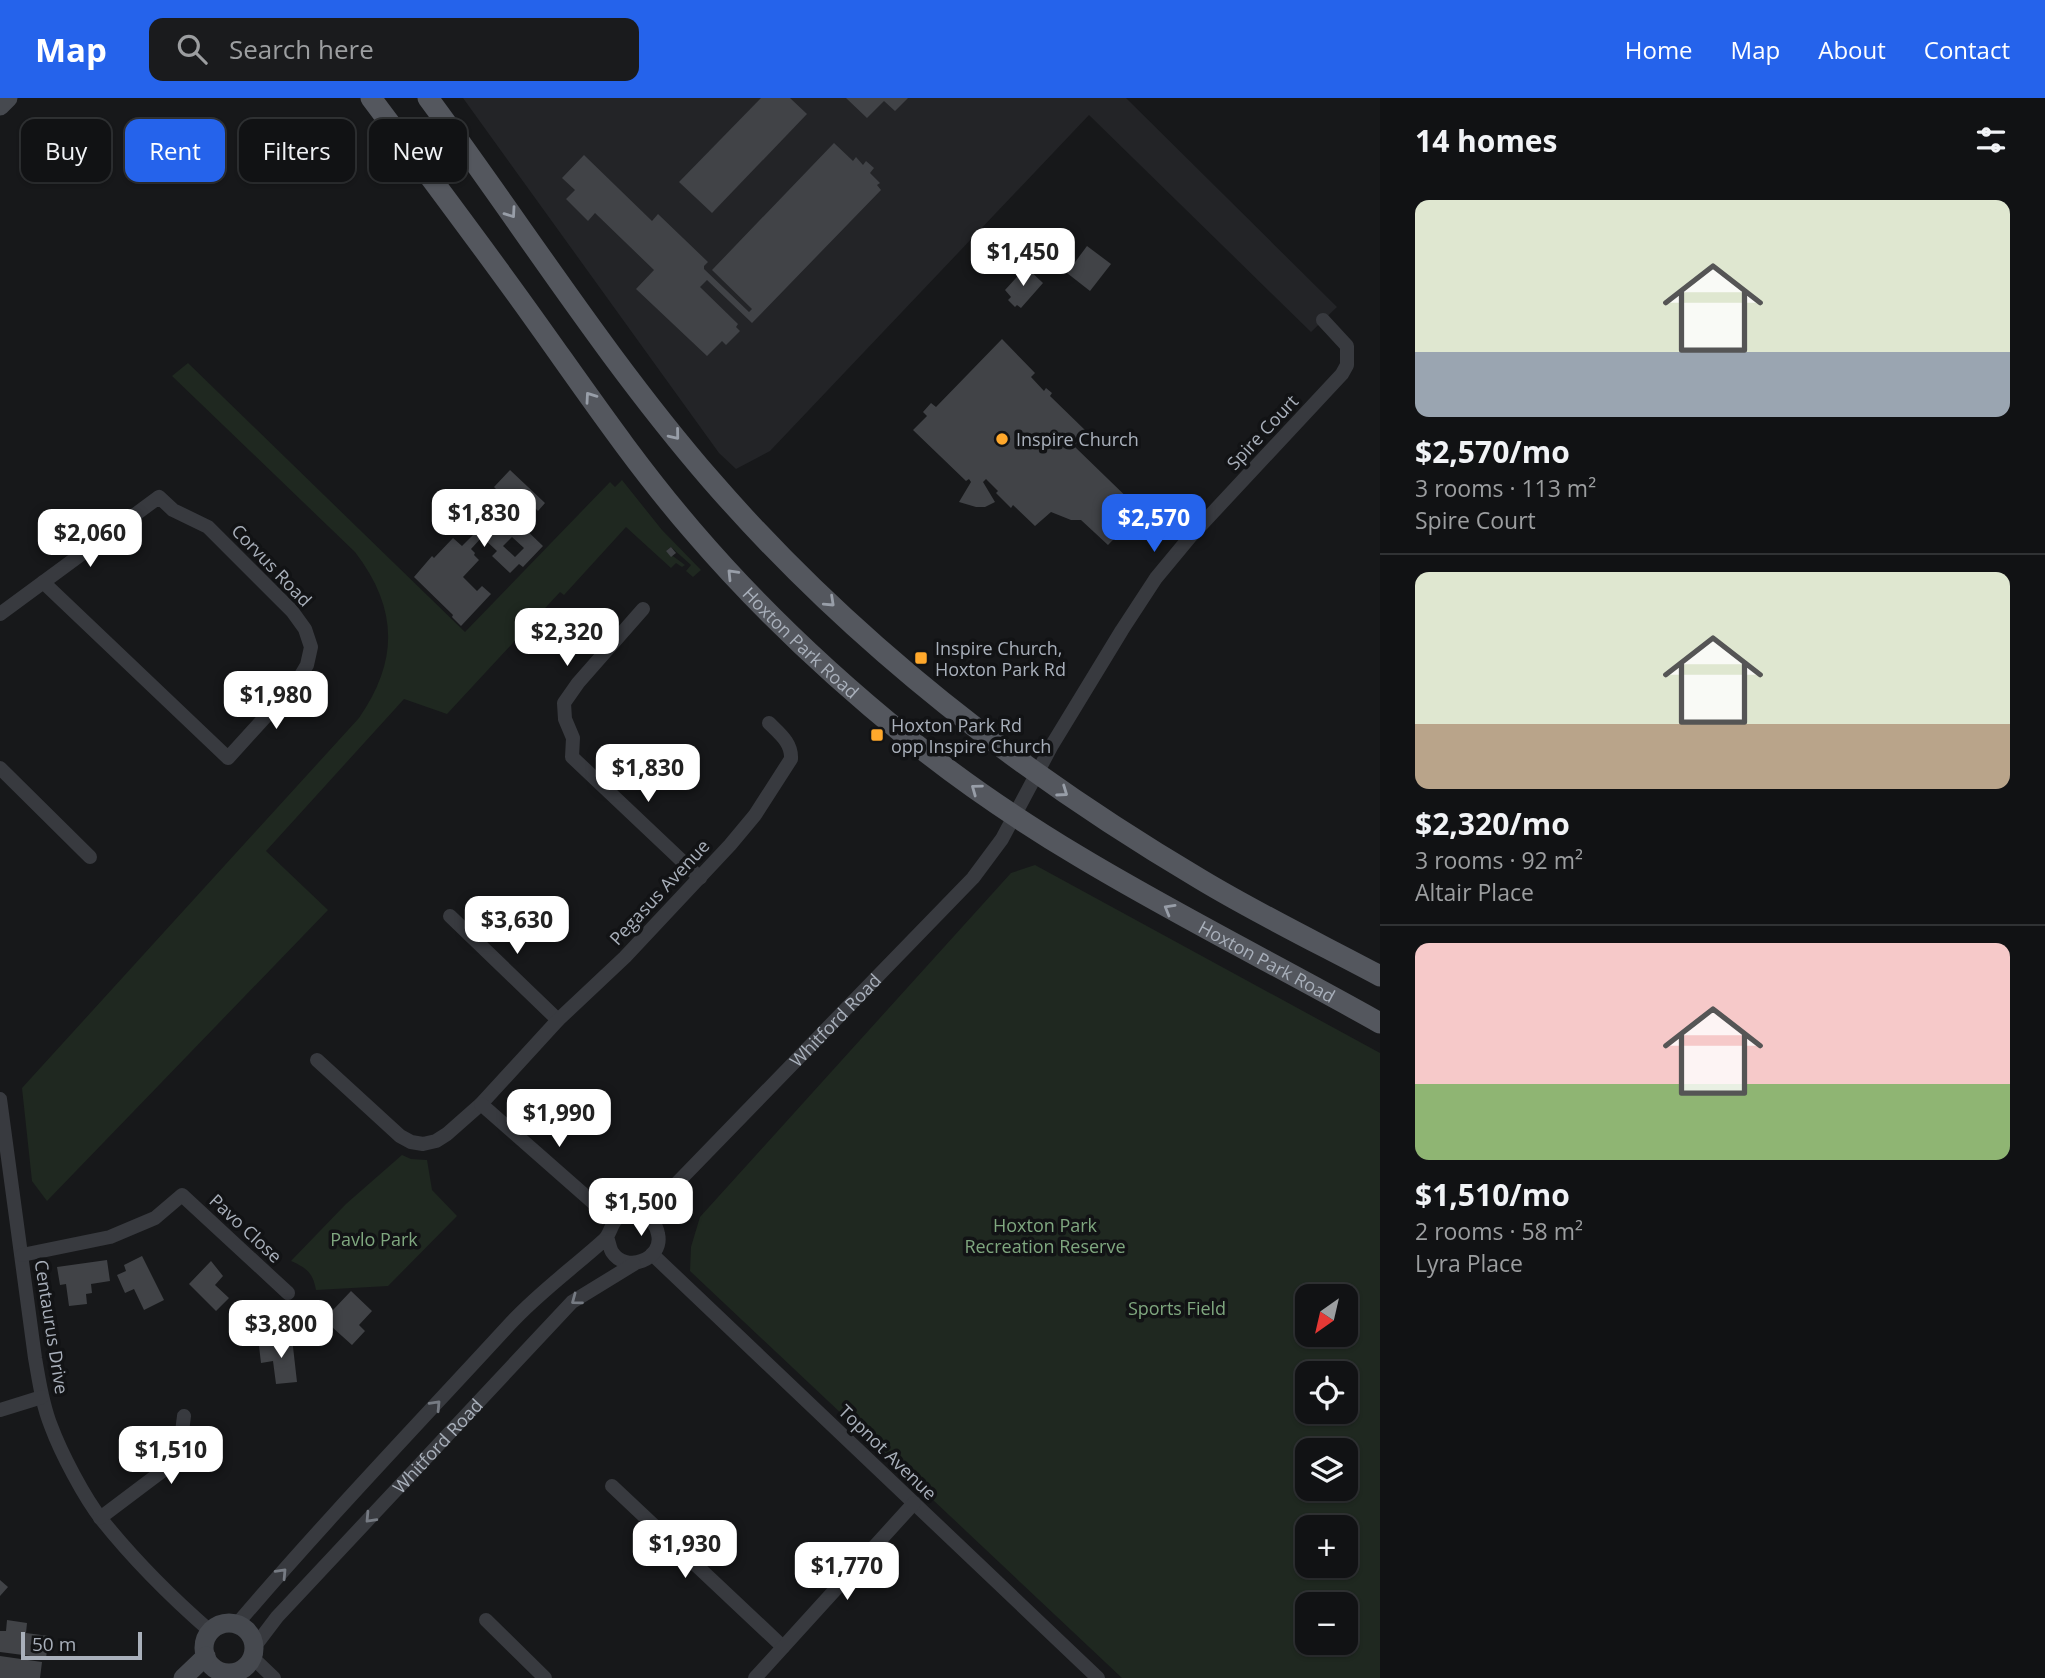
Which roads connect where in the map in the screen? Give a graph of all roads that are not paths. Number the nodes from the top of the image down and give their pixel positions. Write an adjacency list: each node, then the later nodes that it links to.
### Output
1 (8, 98): 4 (street)
2 (371, 98): 12 (main road, Hoxton Park Road, one-way to 2)
3 (428, 98): 11 (main road, one-way to 11)
4 (0, 106)
5 (1323, 320): 11 (street, Spire Court)
6 (43, 582): 6 (street, Corvus Road); 8 (street, Corvus Road)
7 (643, 609): 14 (street)
8 (0, 614)
9 (769, 723): 14 (street, Pegasus Avenue)
10 (0, 768): 13 (street)
11 (1038, 774): 12 (street, Spire Court); 16 (main road, one-way to 16)
12 (1015, 816): 18 (main road, Hoxton Park Road, one-way to 12); 22 (street, Whitford Road)
13 (90, 857)
14 (700, 877): 17 (street, Pegasus Avenue)
15 (450, 916): 17 (street)
16 (1380, 976)
17 (558, 1020): 21 (street, Pegasus Avenue)
18 (1380, 1023)
19 (317, 1060): 21 (street, Pegasus Avenue)
20 (0, 1099): 26 (street, Centaurus Drive)
21 (481, 1104): 23 (street)
22 (645, 1216): 23 (street); 25 (street)
23 (614, 1221): 24 (street)
24 (607, 1237): 27 (street); 36 (street, Whitford Road, one-way to 24)
25 (652, 1254): 27 (street); 33 (street, Topnot Avenue)
26 (22, 1255): 28 (street, Pavo Close); 29 (street, Centaurus Drive)
27 (634, 1264): 39 (street, Whitford Road, one-way to 39)
28 (288, 1293)
29 (42, 1397): 30 (street); 34 (street, Centaurus Drive)
30 (0, 1410)
31 (184, 1416): 34 (street)
32 (612, 1486): 38 (street)
33 (914, 1503): 38 (street); 46 (street, Topnot Avenue)
34 (100, 1518): 37 (street, Centaurus Drive)
35 (486, 1620): 44 (street)
36 (237, 1624): 37 (street); 39 (street)
37 (210, 1631): 40 (street)
38 (783, 1647): 45 (street)
39 (254, 1652): 41 (street); 43 (street)
40 (206, 1656): 41 (street); 42 (street)
41 (221, 1675)
42 (183, 1678)
43 (274, 1678)
44 (545, 1678)
45 (755, 1678)
46 (1098, 1678)

